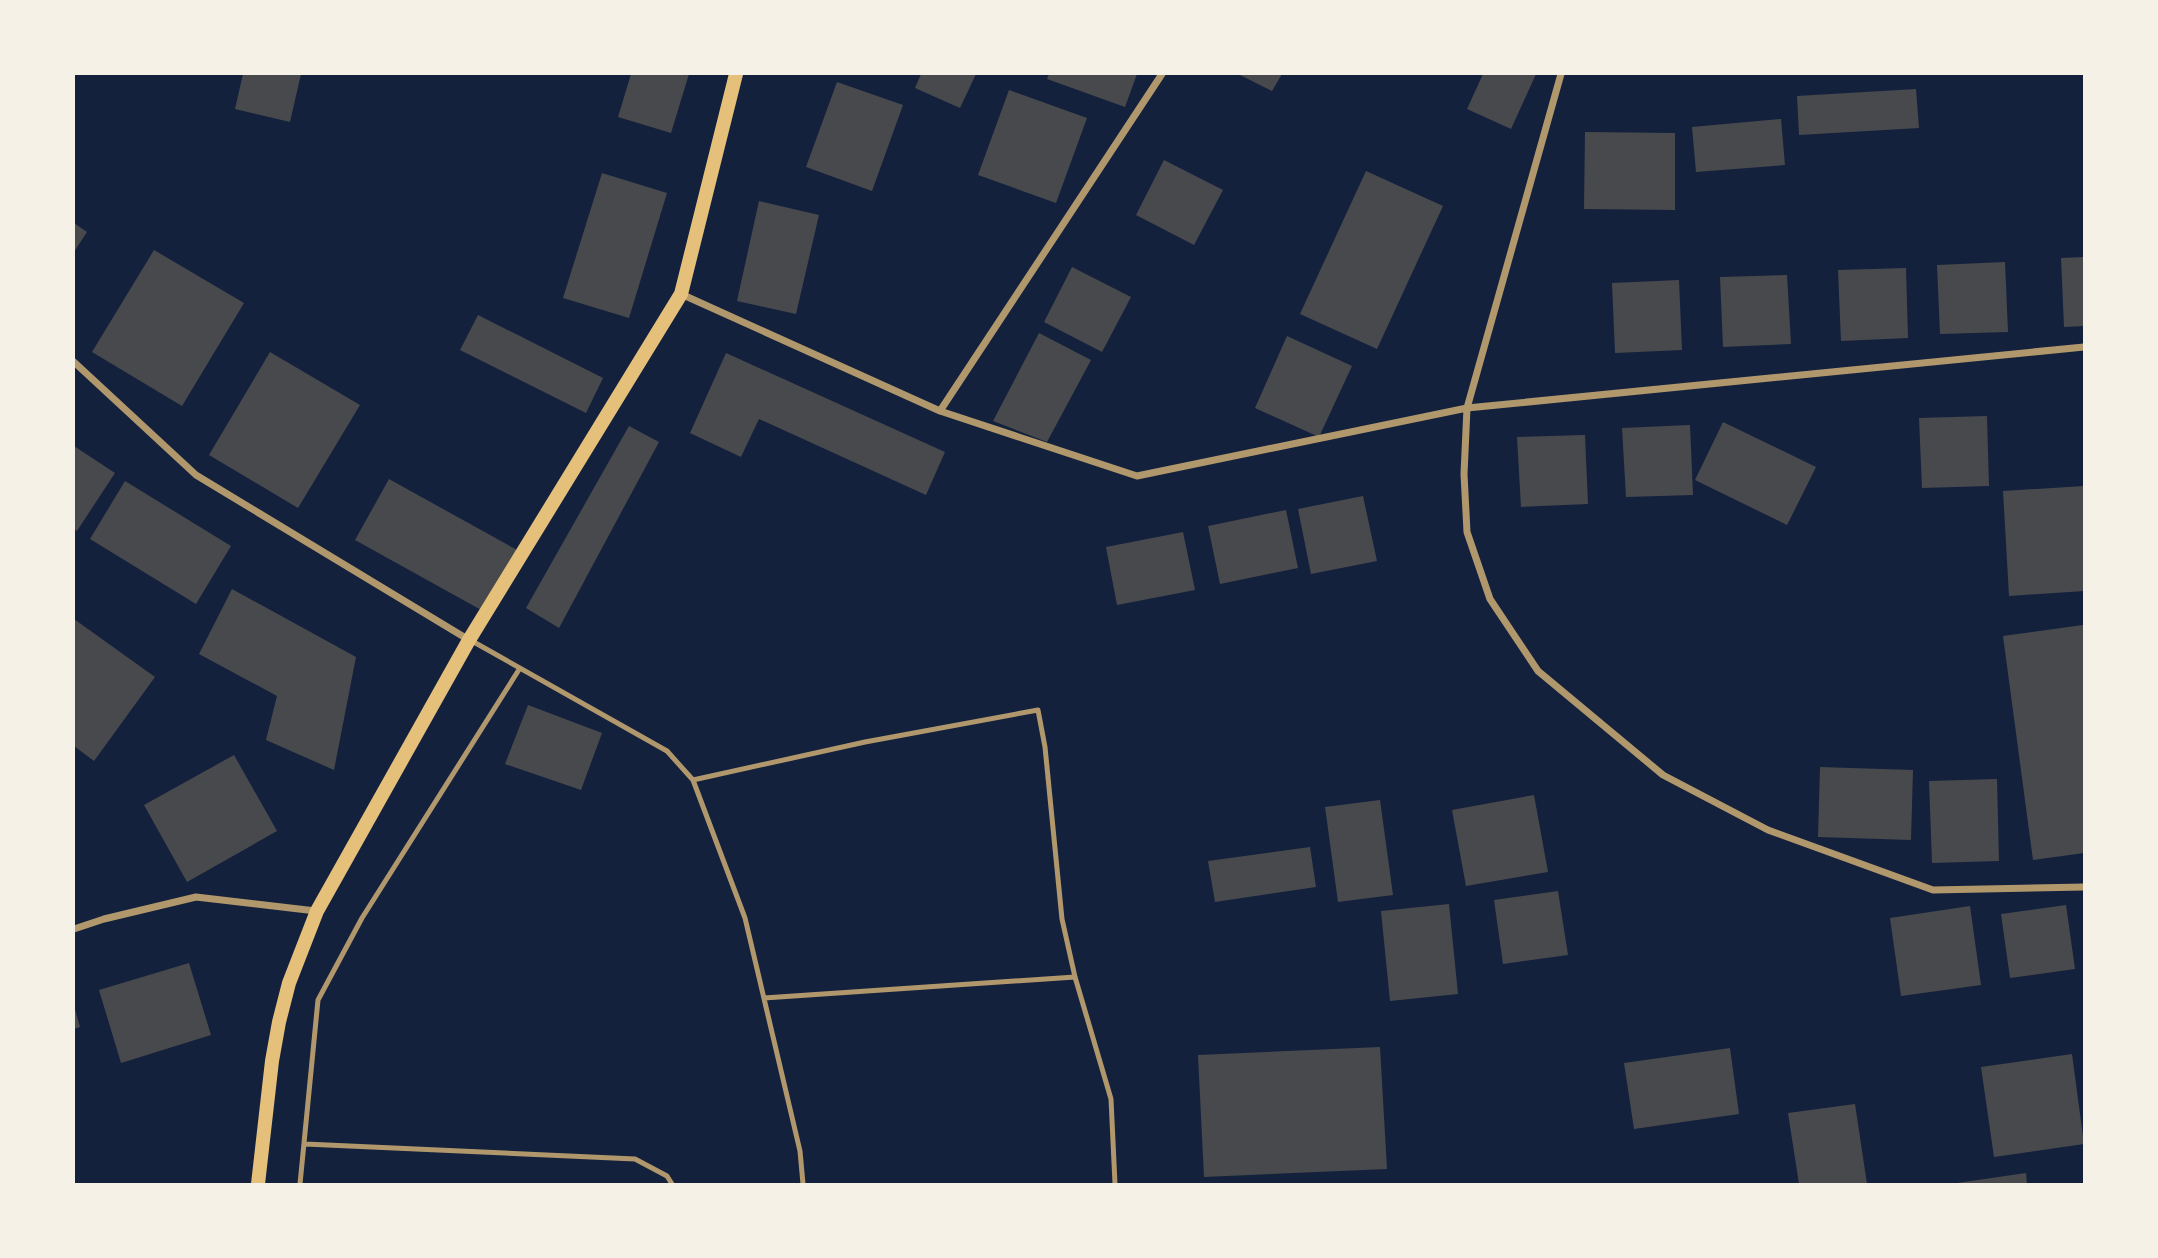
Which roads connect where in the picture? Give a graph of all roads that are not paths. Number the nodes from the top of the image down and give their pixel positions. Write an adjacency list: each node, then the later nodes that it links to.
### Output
1 (736, 74): 4 (main road)
2 (1162, 74): 8 (street)
3 (1561, 74): 7 (street)
4 (681, 295): 8 (street); 9 (main road)
5 (2084, 347): 7 (street)
6 (74, 362): 9 (street)
7 (1467, 408): 8 (street); 12 (street)
8 (940, 411)
9 (469, 640): 10 (lane); 13 (main road)
10 (520, 668): 11 (lane); 17 (lane)
11 (693, 780): 15 (lane); 16 (lane)
12 (2084, 887)
13 (317, 911): 14 (street); 18 (main road)
14 (74, 929)
15 (1075, 977): 16 (lane); 22 (lane)
16 (764, 998): 21 (lane)
17 (305, 1144): 19 (lane); 20 (lane)
18 (258, 1185)
19 (300, 1185)
20 (672, 1185)
21 (803, 1185)
22 (1115, 1185)

